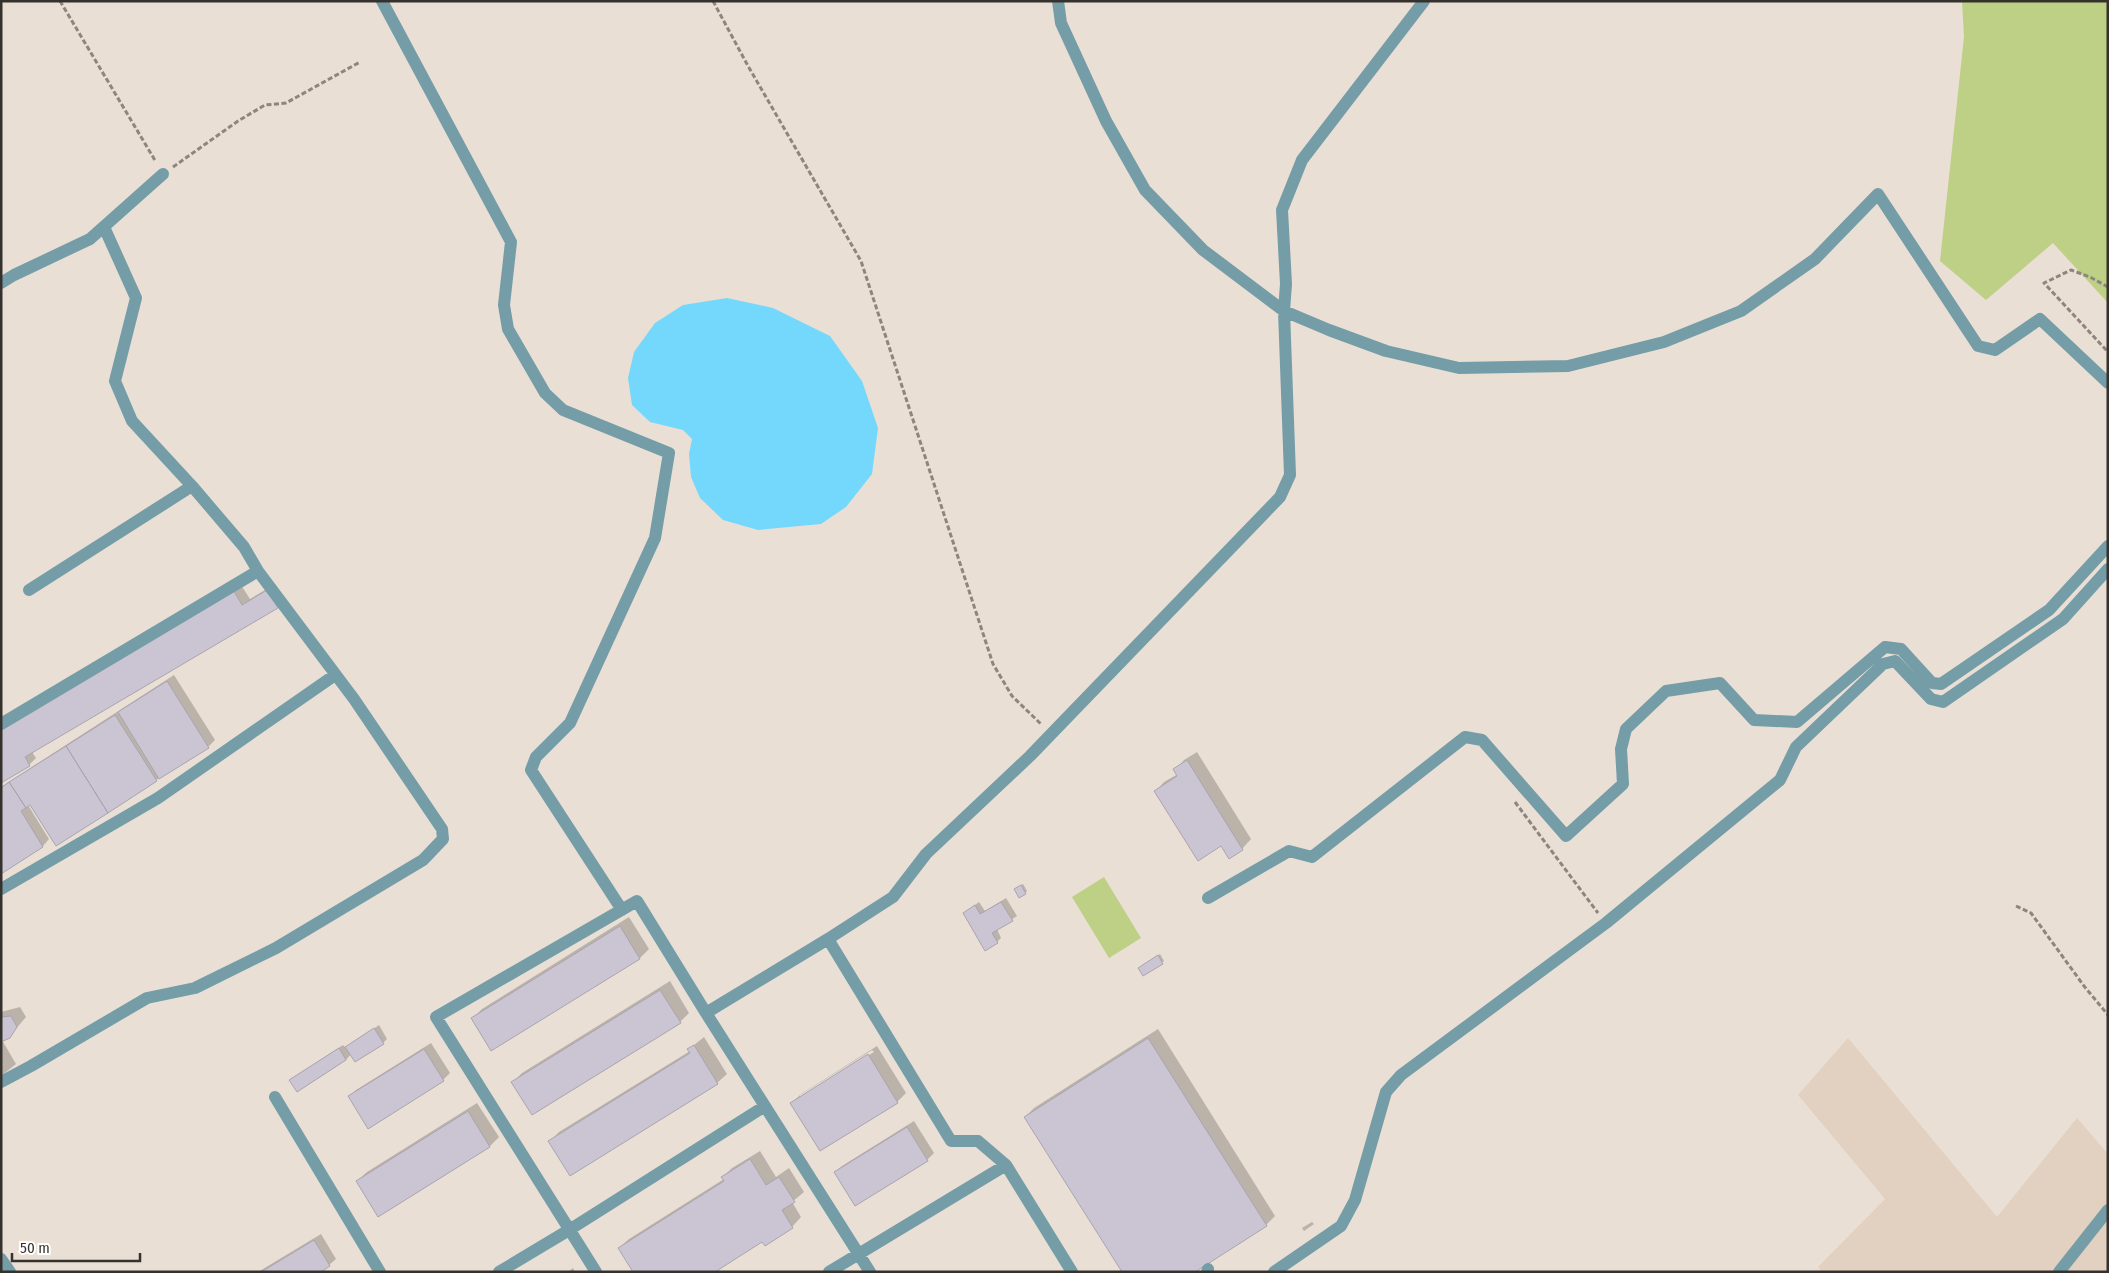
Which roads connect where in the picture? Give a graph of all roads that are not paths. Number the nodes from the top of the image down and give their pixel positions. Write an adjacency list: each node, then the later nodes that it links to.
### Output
1 (382, 1): 18 (street)
2 (1058, 1): 7 (street)
3 (1424, 1): 7 (street)
4 (164, 174): 5 (street)
5 (104, 227): 6 (street); 9 (street)
6 (1, 283)
7 (1284, 311): 8 (street); 19 (street)
8 (2108, 383)
9 (192, 486): 12 (street); 13 (street)
10 (2108, 546): 17 (street)
11 (2108, 569): 36 (street)
12 (258, 571): 14 (street); 15 (street)
13 (29, 590)
14 (335, 675): 16 (street); 21 (street)
15 (1, 724)
16 (1, 889)
17 (1208, 898)
18 (622, 910): 20 (street); 26 (street)
19 (828, 939): 20 (street); 24 (street)
20 (706, 1013): 23 (street)
21 (1, 1082)
22 (274, 1097): 30 (street)
23 (765, 1106): 26 (street); 27 (street)
24 (1006, 1165): 27 (street); 35 (street)
25 (2108, 1210): 37 (street)
26 (569, 1230): 31 (street); 32 (street)
27 (859, 1254): 33 (street); 34 (street)
28 (1, 1259): 29 (street)
29 (10, 1272)
30 (380, 1272)
31 (499, 1272)
32 (596, 1272)
33 (829, 1272)
34 (870, 1272)
35 (1072, 1272)
36 (1274, 1272)
37 (2059, 1272)

